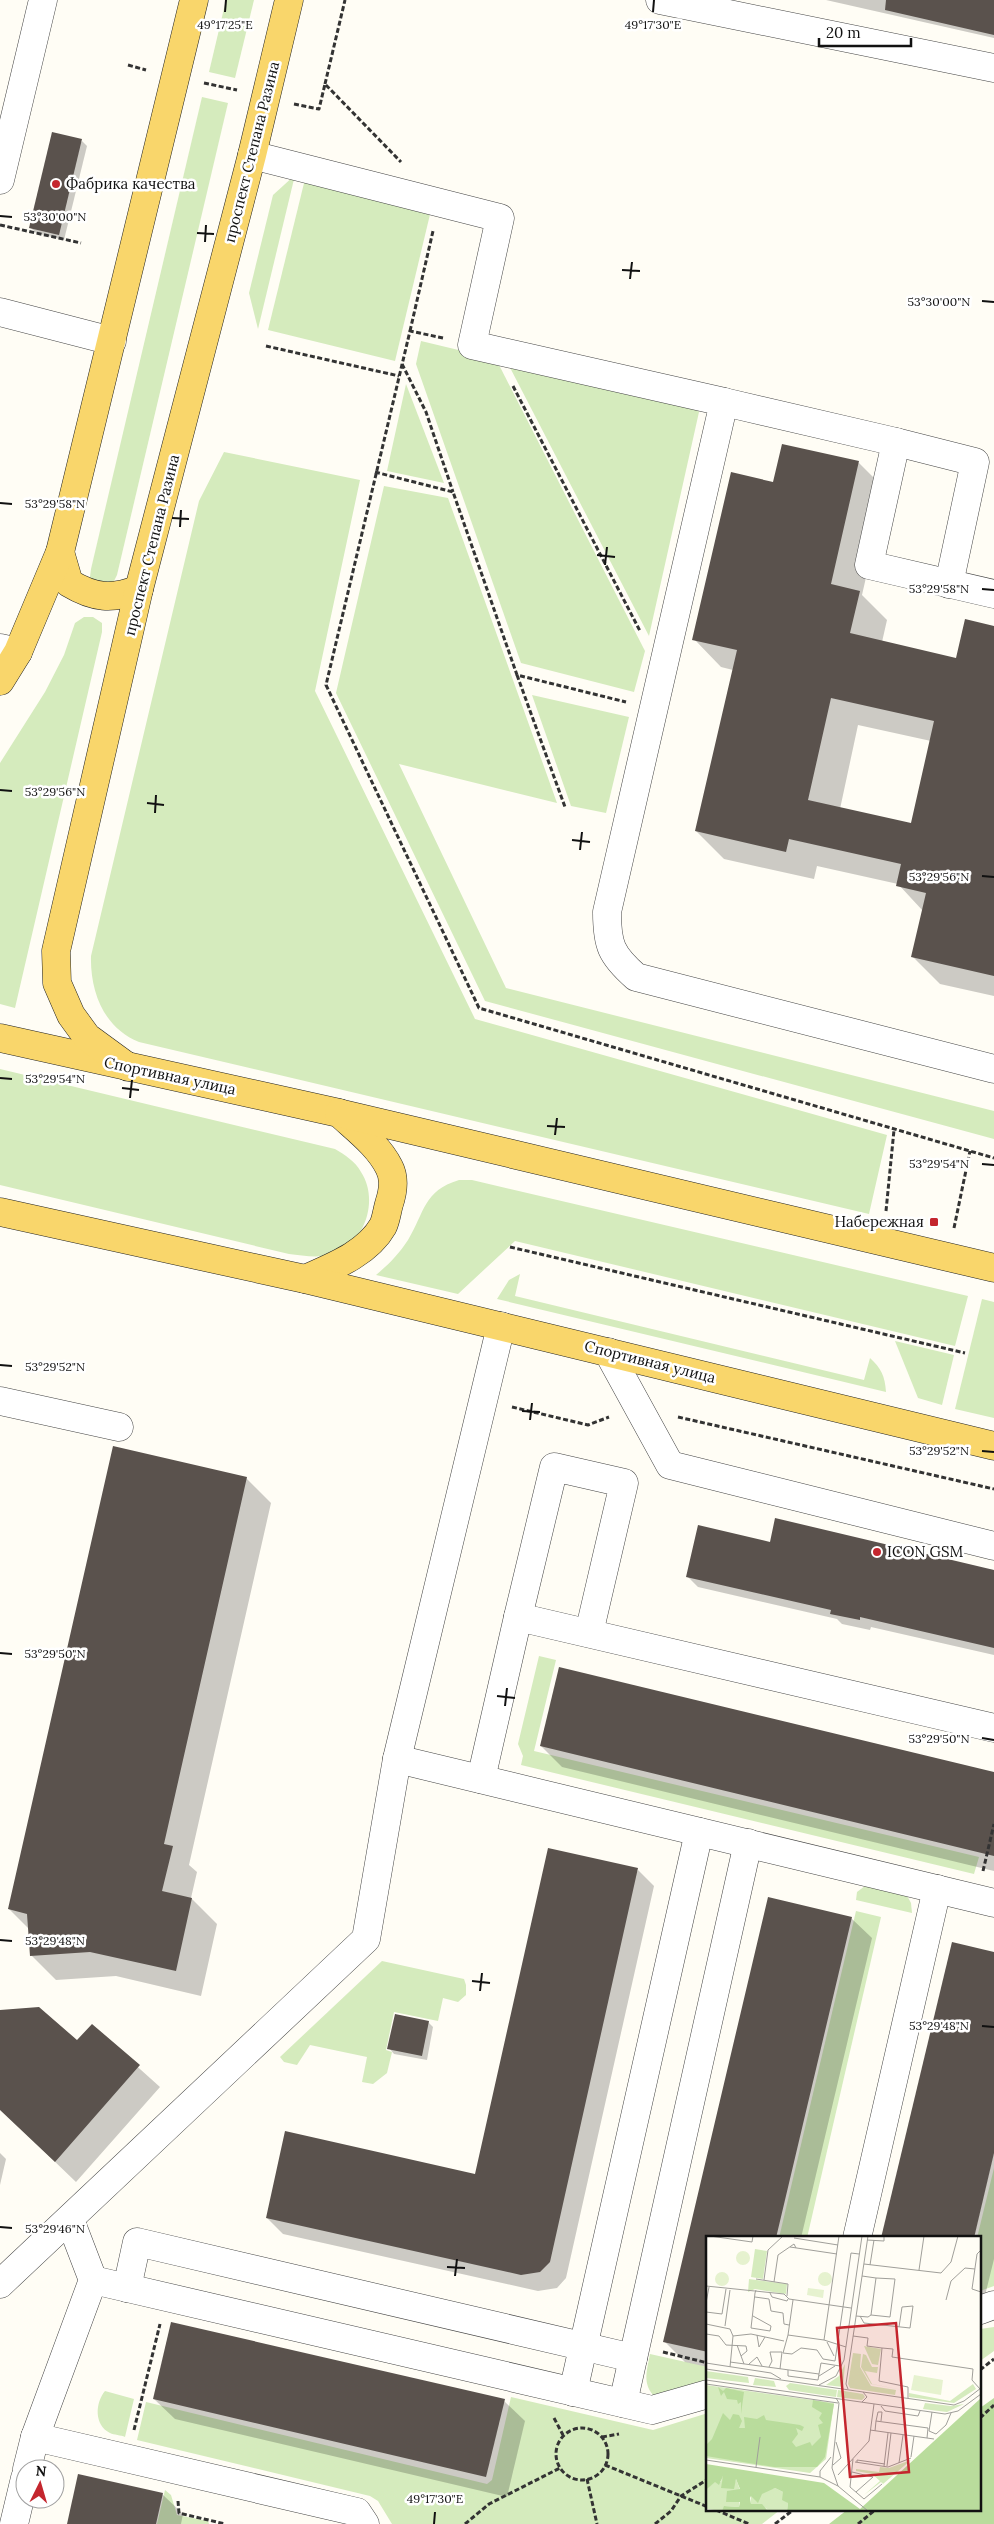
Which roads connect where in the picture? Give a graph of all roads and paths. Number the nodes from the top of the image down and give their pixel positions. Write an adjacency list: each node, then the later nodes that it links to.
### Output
1 (43, 0): 9 (lane)
2 (194, 0): 13 (main road)
3 (289, 0): 8 (main road, проспект Степана Разина)
4 (345, 0): 7 (path)
5 (660, 0): 6 (lane)
6 (994, 68)
7 (325, 84)
8 (252, 155): 15 (lane); 24 (main road, проспект Степана Разина)
9 (0, 180)
10 (0, 225): 11 (path)
11 (81, 243)
12 (0, 312): 13 (lane)
13 (112, 341): 22 (main road)
14 (266, 346): 17 (path)
15 (483, 347): 16 (path); 18 (lane); 27 (path)
16 (402, 364): 17 (path); 21 (path)
17 (399, 376): 20 (path)
18 (724, 402): 19 (lane); 27 (lane)
19 (896, 442): 23 (lane); 23 (lane)
20 (375, 472): 21 (path); 36 (path)
21 (453, 492): 28 (path)
22 (60, 552): 24 (main road); 26 (main road)
23 (949, 584): 25 (lane)
24 (140, 589): 33 (main road, проспект Степана Разина)
25 (994, 594)
26 (9, 650): 29 (main road)
27 (662, 672): 30 (lane)
28 (517, 675): 30 (path); 31 (path)
29 (0, 681)
30 (653, 709): 34 (lane)
31 (565, 806)
32 (0, 1038): 33 (main road, Спортивная улица)
33 (128, 1067): 35 (main road, Спортивная улица)
34 (994, 1070)
35 (339, 1113): 45 (main road, Спортивная улица); 46 (main road)
36 (894, 1130): 37 (path); 39 (path)
37 (970, 1151): 38 (path); 42 (path)
38 (994, 1158)
39 (895, 1213)
40 (5, 1215): 46 (main road, Спортивная улица)
41 (947, 1226): 42 (path)
42 (954, 1228): 43 (path)
43 (964, 1230)
44 (510, 1247): 49 (path)
45 (994, 1268)
46 (305, 1279): 47 (main road, Спортивная улица)
47 (501, 1326): 48 (main road, Спортивная улица); 60 (lane)
48 (608, 1352): 52 (lane); 54 (main road, Спортивная улица)
49 (965, 1353)
50 (0, 1401): 53 (lane)
51 (512, 1407): 52 (path)
52 (637, 1407): 55 (path); 56 (lane)
53 (118, 1427)
54 (994, 1446)
55 (994, 1489)
56 (994, 1546)
57 (518, 1617): 58 (lane); 58 (lane); 61 (lane)
58 (590, 1633): 59 (lane)
59 (994, 1728)
60 (397, 1759): 61 (lane); 66 (lane)
61 (481, 1779): 62 (lane)
62 (699, 1832): 63 (lane); 74 (lane)
63 (748, 1843): 64 (lane); 75 (lane)
64 (937, 1889): 65 (lane); 67 (lane)
65 (994, 1903)
66 (70, 2220): 68 (lane); 69 (lane)
67 (857, 2236)
68 (93, 2280): 70 (lane); 84 (lane)
69 (0, 2284)
70 (127, 2288): 74 (lane); 79 (lane)
71 (994, 2305): 72 (lane)
72 (982, 2309)
73 (160, 2320): 86 (path)
74 (584, 2347): 75 (lane); 79 (lane)
75 (645, 2354): 77 (path); 81 (lane)
76 (994, 2359): 78 (path)
77 (706, 2363)
78 (982, 2368)
79 (573, 2392): 81 (lane)
80 (706, 2395): 81 (lane)
81 (623, 2404)
82 (994, 2405): 83 (path)
83 (982, 2416)
84 (35, 2437): 85 (lane); 86 (lane)
85 (30, 2459)
86 (128, 2459): 98 (lane)
87 (605, 2465): 88 (path); 89 (path); 91 (path)
88 (560, 2468): 89 (path); 99 (path)
89 (587, 2479): 100 (path)
90 (706, 2480): 91 (path)
91 (681, 2496): 92 (path); 101 (path)
92 (706, 2506)
93 (18, 2509): 97 (lane)
94 (721, 2512): 102 (path)
95 (790, 2512): 103 (path)
96 (873, 2512): 104 (path)
97 (14, 2524)
98 (365, 2524)
99 (466, 2524)
100 (598, 2524)
101 (655, 2524)
102 (749, 2524)
103 (774, 2524)
104 (858, 2524)

